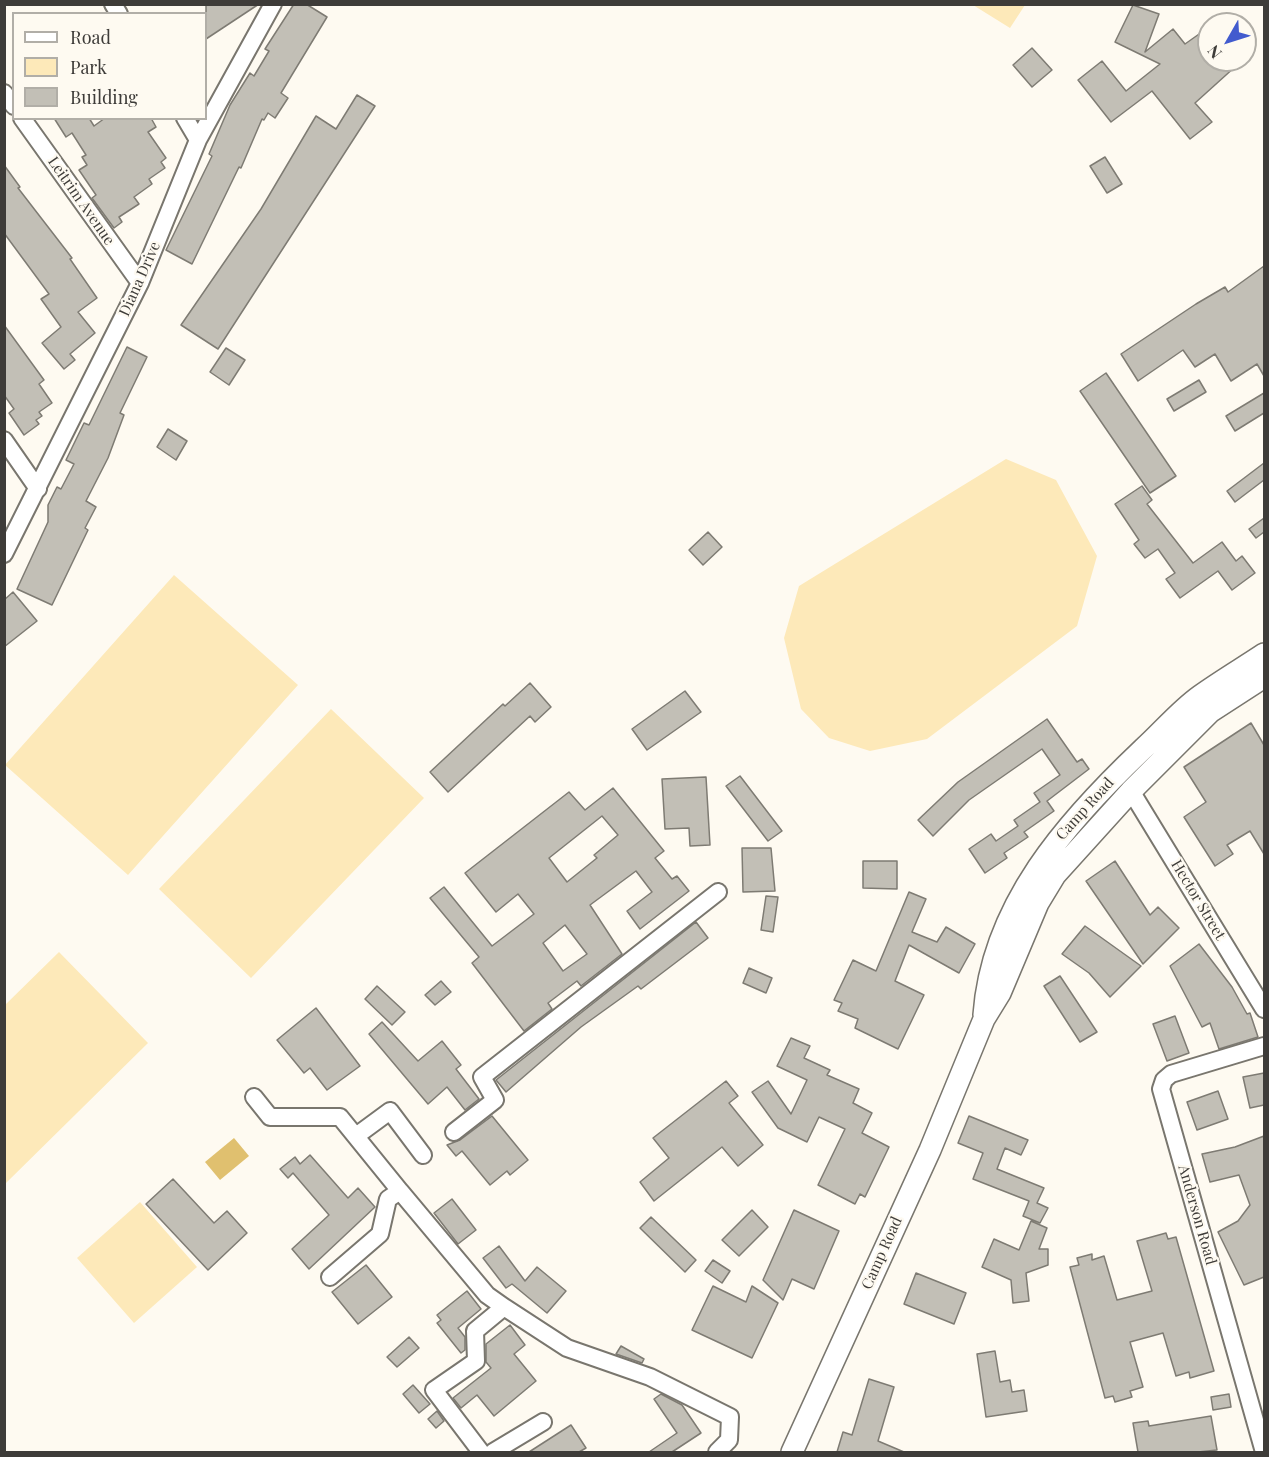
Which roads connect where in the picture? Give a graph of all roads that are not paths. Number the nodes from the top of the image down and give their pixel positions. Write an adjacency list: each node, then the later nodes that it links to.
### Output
1 (273, 4): 4 (street, Diana Drive)
2 (23, 120): 5 (street, Leitrim Avenue)
3 (186, 120): 4 (street)
4 (198, 140): 5 (street, Diana Drive)
5 (140, 283): 7 (street, Diana Drive)
6 (4, 440): 7 (street)
7 (38, 489): 8 (street, Diana Drive)
8 (4, 554)
9 (1264, 654): 14 (main road, Camp Road)
10 (1264, 677): 11 (main road, Camp Road)
11 (1131, 791): 13 (street, Hector Street); 14 (main road, Camp Road)
12 (718, 892): 17 (street)
13 (1264, 1009)
14 (984, 1018): 27 (main road, Camp Road)
15 (1264, 1046): 28 (street, Anderson Road)
16 (254, 1097): 18 (street)
17 (454, 1132)
18 (356, 1136): 19 (street); 20 (street)
19 (423, 1155)
20 (400, 1191): 21 (street); 22 (street)
21 (330, 1277)
22 (504, 1307): 24 (street); 26 (street)
23 (543, 1422): 25 (street)
24 (482, 1452)
25 (493, 1452)
26 (717, 1452)
27 (792, 1452)
28 (1264, 1452)

